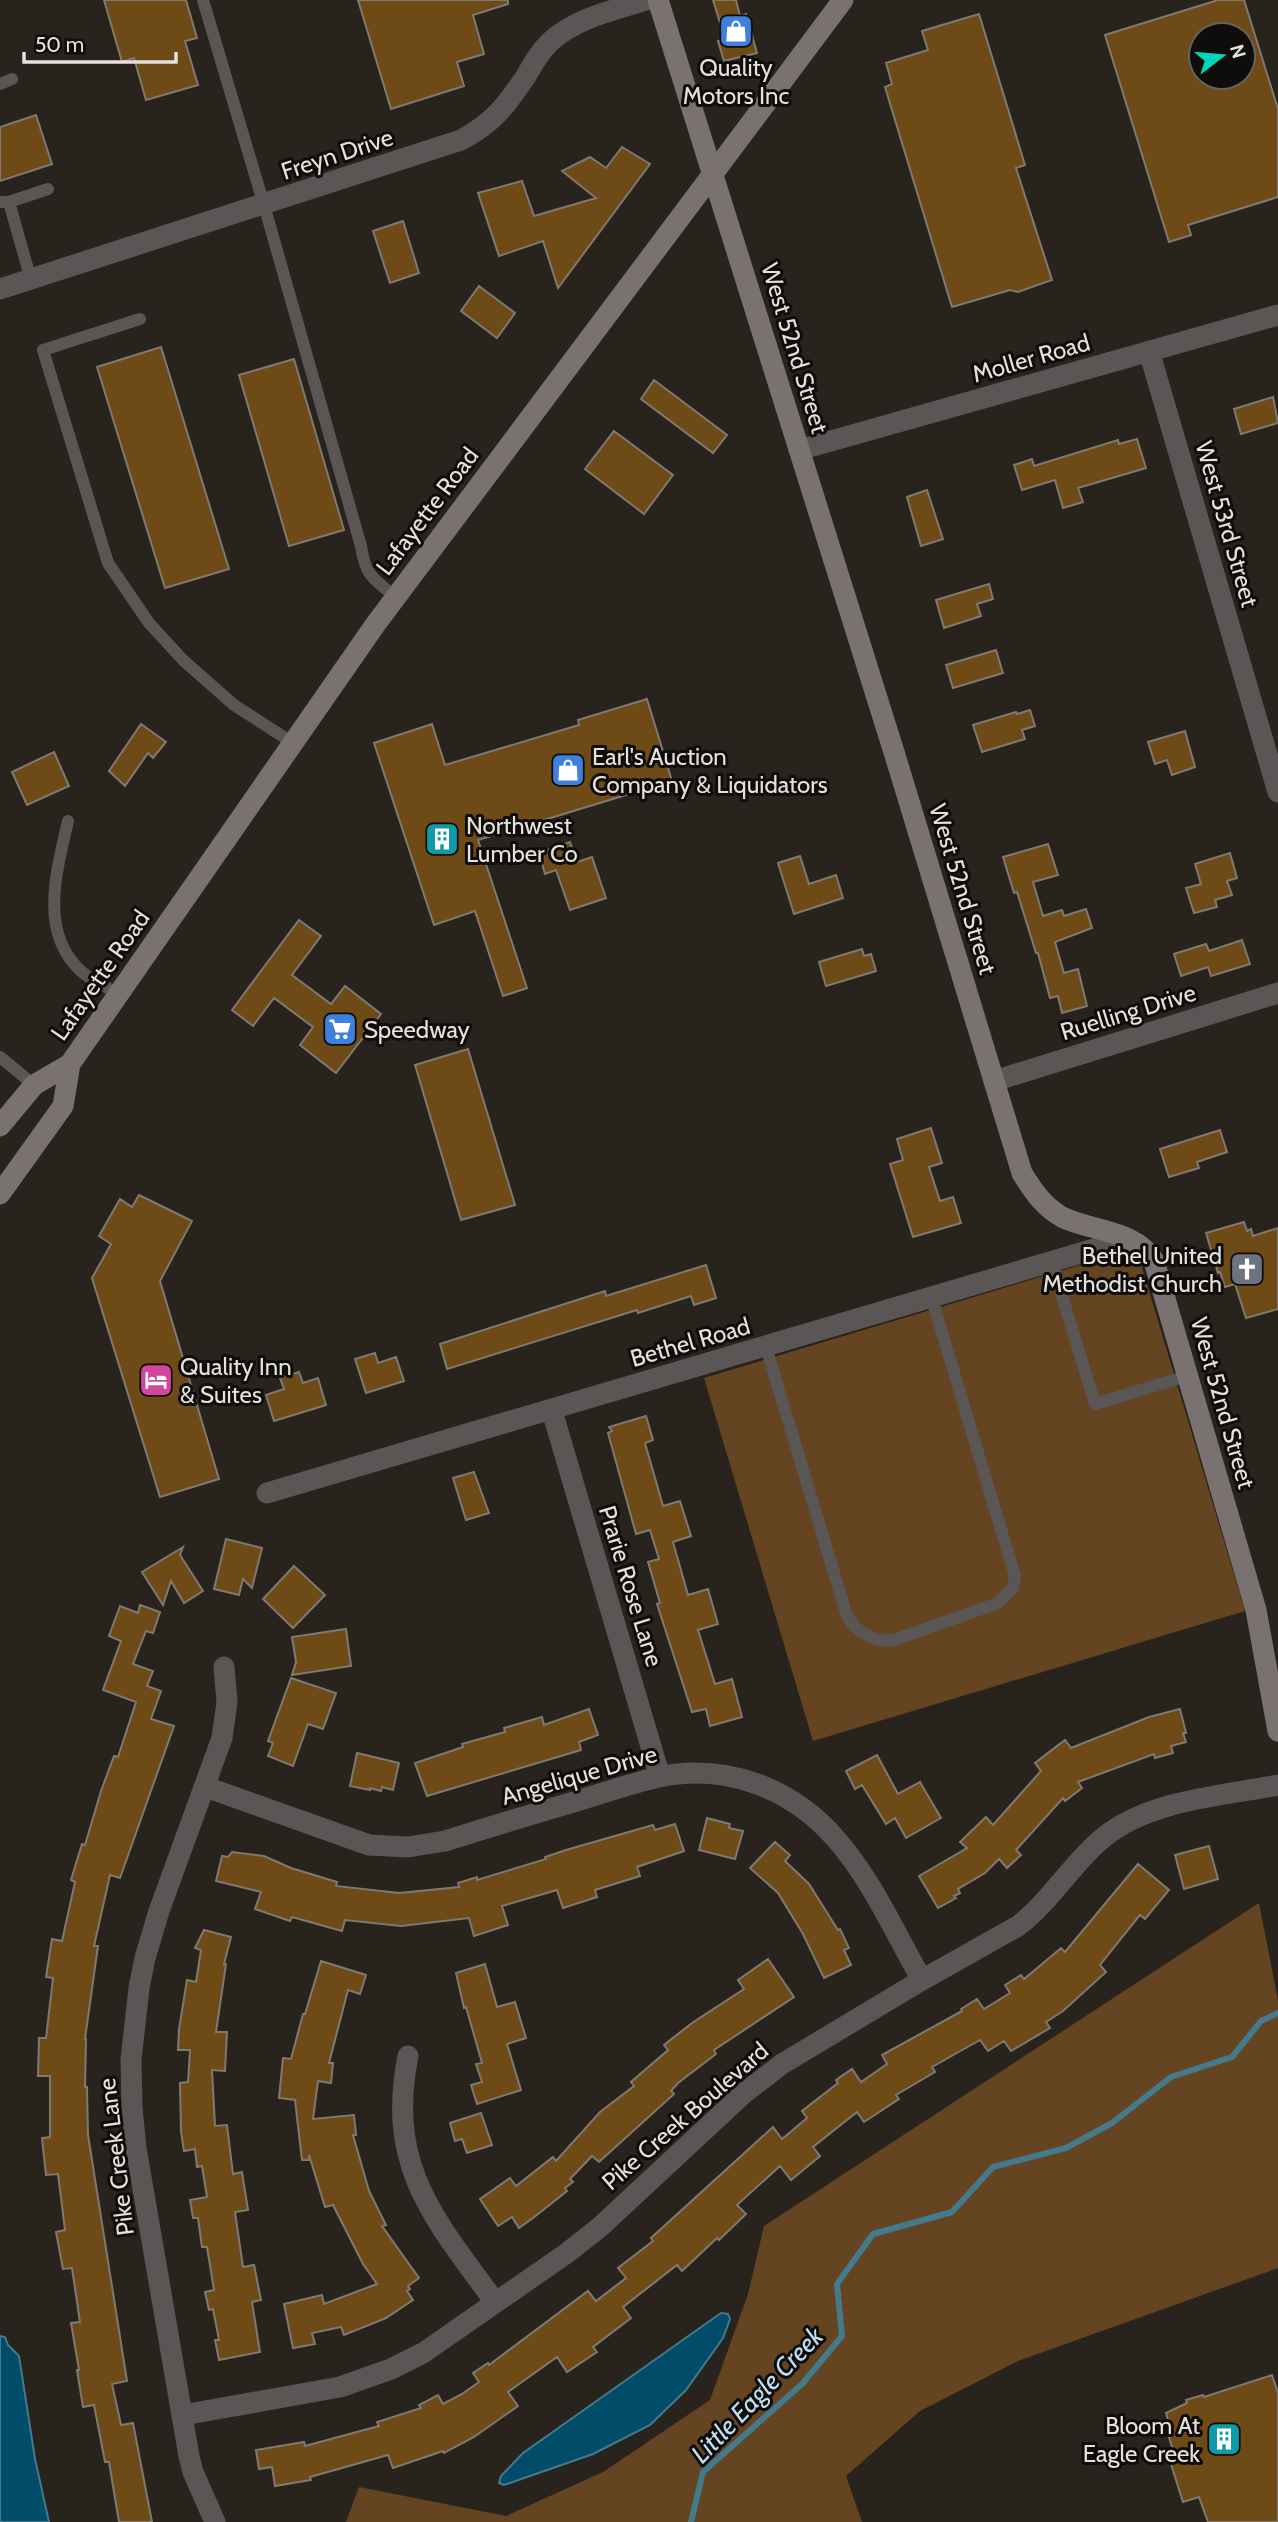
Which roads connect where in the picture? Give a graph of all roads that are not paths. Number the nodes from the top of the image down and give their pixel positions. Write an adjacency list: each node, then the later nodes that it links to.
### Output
1 (203, 0): 8 (lane)
2 (646, 0): 8 (street, Freyn Drive)
3 (657, 0): 5 (street, West 52nd Street)
4 (843, 0): 5 (street, Lafayette Road)
5 (713, 173): 14 (street, West 52nd Street); 15 (street, Lafayette Road)
6 (48, 189): 7 (lane)
7 (5, 202): 9 (lane)
8 (264, 205): 9 (street, Freyn Drive); 15 (lane)
9 (31, 280): 10 (street, Freyn Drive)
10 (0, 289)
11 (1278, 315): 13 (street, Moller Road)
12 (140, 319): 16 (lane)
13 (1150, 351): 14 (street, Moller Road); 17 (street, West 53rd Street)
14 (799, 450): 23 (street, West 52nd Street)
15 (396, 597): 16 (street, Lafayette Road)
16 (293, 743): 20 (street, Lafayette Road)
17 (1278, 792)
18 (68, 821): 20 (lane)
19 (1278, 993): 23 (street, Ruelling Drive)
20 (119, 994): 22 (street, Lafayette Road)
21 (0, 1057): 24 (lane)
22 (70, 1064): 24 (street, Lafayette Road); 26 (street, Lafayette Road)
23 (994, 1081): 27 (street, West 52nd Street)
24 (34, 1085): 25 (street, Lafayette Road)
25 (0, 1126)
26 (0, 1194)
27 (1128, 1240): 28 (street, Bethel Road); 31 (street, West 52nd Street)
28 (1052, 1263): 29 (street, Bethel Road); 31 (lane)
29 (932, 1299): 30 (street, Bethel Road); 30 (lane)
30 (766, 1347): 32 (street, Bethel Road)
31 (1187, 1376): 35 (street, West 52nd Street)
32 (552, 1411): 33 (street, Bethel Road); 36 (street, Prarie Rose Lane)
33 (267, 1493)
34 (224, 1667): 38 (street, Pike Creek Lane)
35 (1278, 1731)
36 (660, 1777): 38 (street, Angelique Drive); 39 (street, Angelique Drive)
37 (1278, 1785): 39 (street, Pike Creek Boulevard)
38 (206, 1787): 42 (street, Pike Creek Lane)
39 (922, 1980): 41 (street, Pike Creek Boulevard)
40 (408, 2056): 41 (street)
41 (495, 2302): 42 (street, Pike Creek Boulevard)
42 (183, 2415): 43 (street, Pike Creek Lane)
43 (215, 2522)

